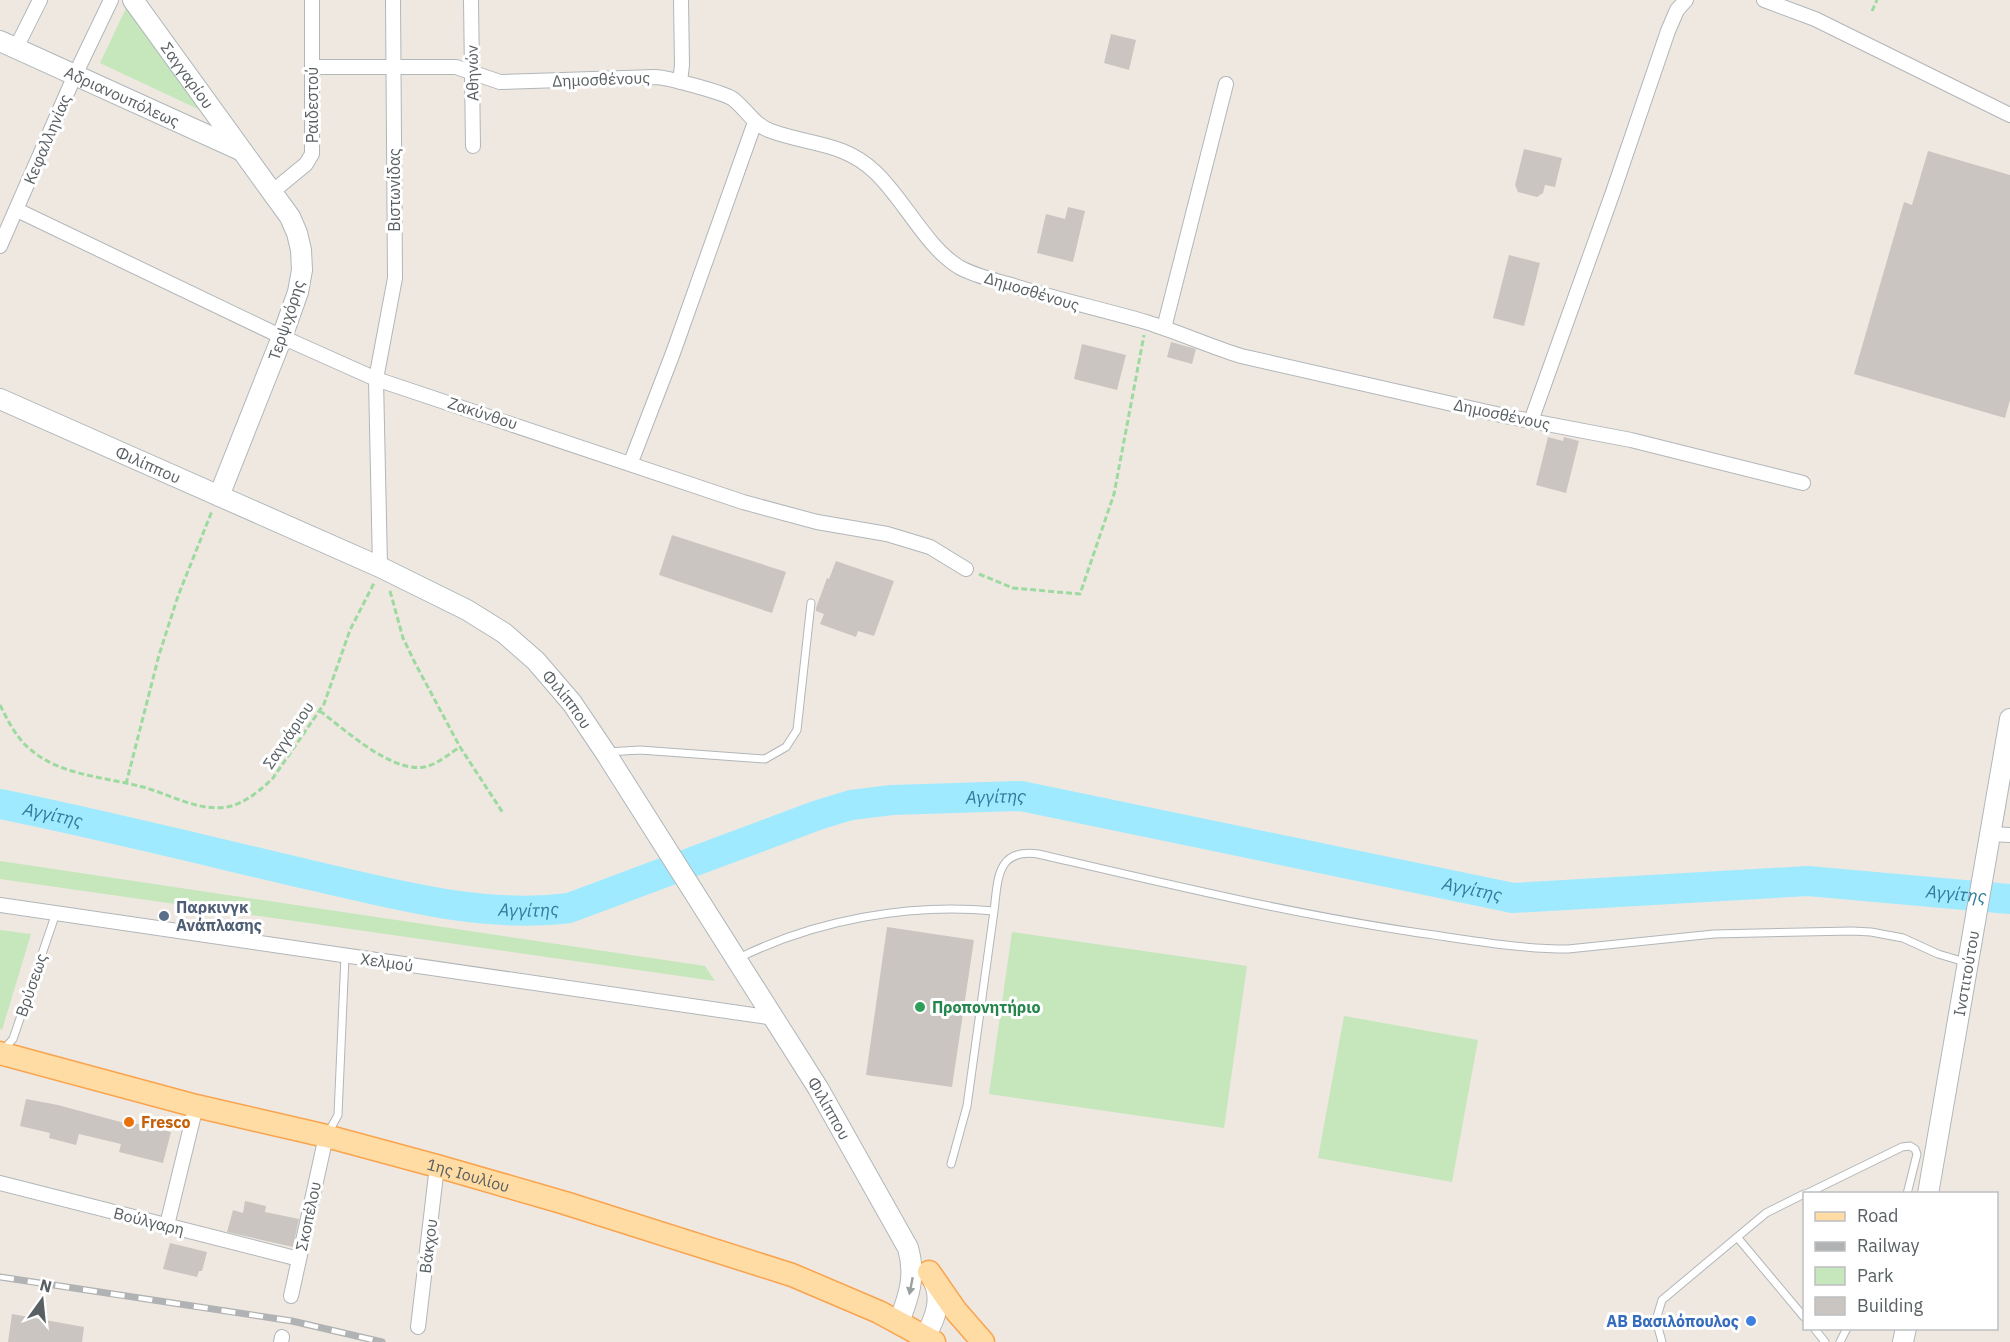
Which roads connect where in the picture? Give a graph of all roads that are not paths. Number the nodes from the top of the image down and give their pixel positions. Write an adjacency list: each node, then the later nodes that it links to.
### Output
1 (40, 0): 10 (street)
2 (111, 0): 14 (street, Κεφαλληνίας)
3 (133, 0): 20 (main road, Σαγγαρίου)
4 (312, 0): 11 (street, Ραιδεστού)
5 (393, 0): 12 (street, Βιστωνίδας)
6 (471, 0): 13 (street, Αθηνών)
7 (681, 0): 15 (street)
8 (1686, 0): 28 (street)
9 (1764, 0): 17 (street)
10 (8, 45): 14 (main road, Αδριανουπόλεως)
11 (312, 67): 12 (street, Δημοσθένους); 21 (street, Ραιδεστού)
12 (394, 69): 13 (street, Δημοσθένους); 26 (street, Βιστωνίδας)
13 (472, 72): 15 (street, Δημοσθένους); 19 (street, Αθηνών)
14 (75, 75): 20 (main road, Αδριανουπόλεως); 22 (street, Κεφαλληνίας)
15 (680, 82): 18 (street, Δημοσθένους)
16 (1226, 84): 24 (street)
17 (2010, 115)
18 (755, 122): 24 (street, Δημοσθένους); 29 (street)
19 (473, 146)
20 (242, 152): 21 (main road, Τερψιχόρης)
21 (272, 192): 25 (main road, Τερψιχόρης)
22 (17, 210): 23 (street, Κεφαλληνίας); 25 (street, Ζακύνθου)
23 (0, 246)
24 (1164, 328): 28 (street, Δημοσθένους)
25 (282, 337): 26 (street, Ζακύνθου); 31 (main road, Τερψιχόρης)
26 (376, 379): 29 (street, Ζακύνθου); 32 (street, Βιστωνίδας)
27 (0, 399): 31 (main road, Φιλίππου)
28 (1531, 422): 30 (street, Δημοσθένους)
29 (631, 462): 33 (street, Ζακύνθου)
30 (1803, 483)
31 (219, 496): 32 (main road, Φιλίππου)
32 (380, 567): 36 (main road, Φιλίππου)
33 (966, 569)
34 (811, 603): 36 (lane)
35 (2010, 719): 37 (main road, Ινστιτούτου)
36 (605, 752): 43 (main road, Φιλίππου)
37 (1990, 834): 38 (street); 44 (main road, Ινστιτούτου)
38 (2010, 835)
39 (0, 906): 41 (street, Χελμού)
40 (994, 911): 43 (lane); 44 (lane); 49 (lane)
41 (56, 913): 42 (street, Χελμού); 46 (lane, Βρύσεως)
42 (345, 956): 45 (street, Χελμού); 48 (lane)
43 (737, 959): 45 (main road, Φιλίππου)
44 (1967, 962): 54 (main road, Ινστιτούτου)
45 (774, 1018): 58 (main road, Φιλίππου)
46 (0, 1054): 47 (main road, 1ης Ιουλίου)
47 (196, 1106): 48 (main road, 1ης Ιουλίου); 56 (street)
48 (326, 1136): 50 (main road, 1ης Ιουλίου); 59 (street, Σκοπέλου)
49 (951, 1164)
50 (438, 1166): 63 (main road, 1ης Ιουλίου); 64 (street, Βάκχου)
51 (0, 1183): 56 (street, Βούλγαρη)
52 (1809, 1192): 53 (lane)
53 (1908, 1192)
54 (1928, 1192)
55 (1803, 1195): 57 (lane)
56 (167, 1225): 59 (street, Βούλγαρη)
57 (1737, 1237): 62 (lane); 68 (lane)
58 (908, 1248): 60 (main road, Φιλίππου); 63 (main road, Φιλίππου, one-way to 63)
59 (299, 1259): 61 (street, Σκοπέλου)
60 (929, 1272): 66 (main road, Φιλίππου); 67 (main road)
61 (291, 1296)
62 (1803, 1316)
63 (899, 1322): 66 (main road, 1ης Ιουλίου)
64 (418, 1327)
65 (1815, 1330): 69 (lane)
66 (929, 1339)
67 (983, 1342)
68 (1662, 1342)
69 (1826, 1342)

